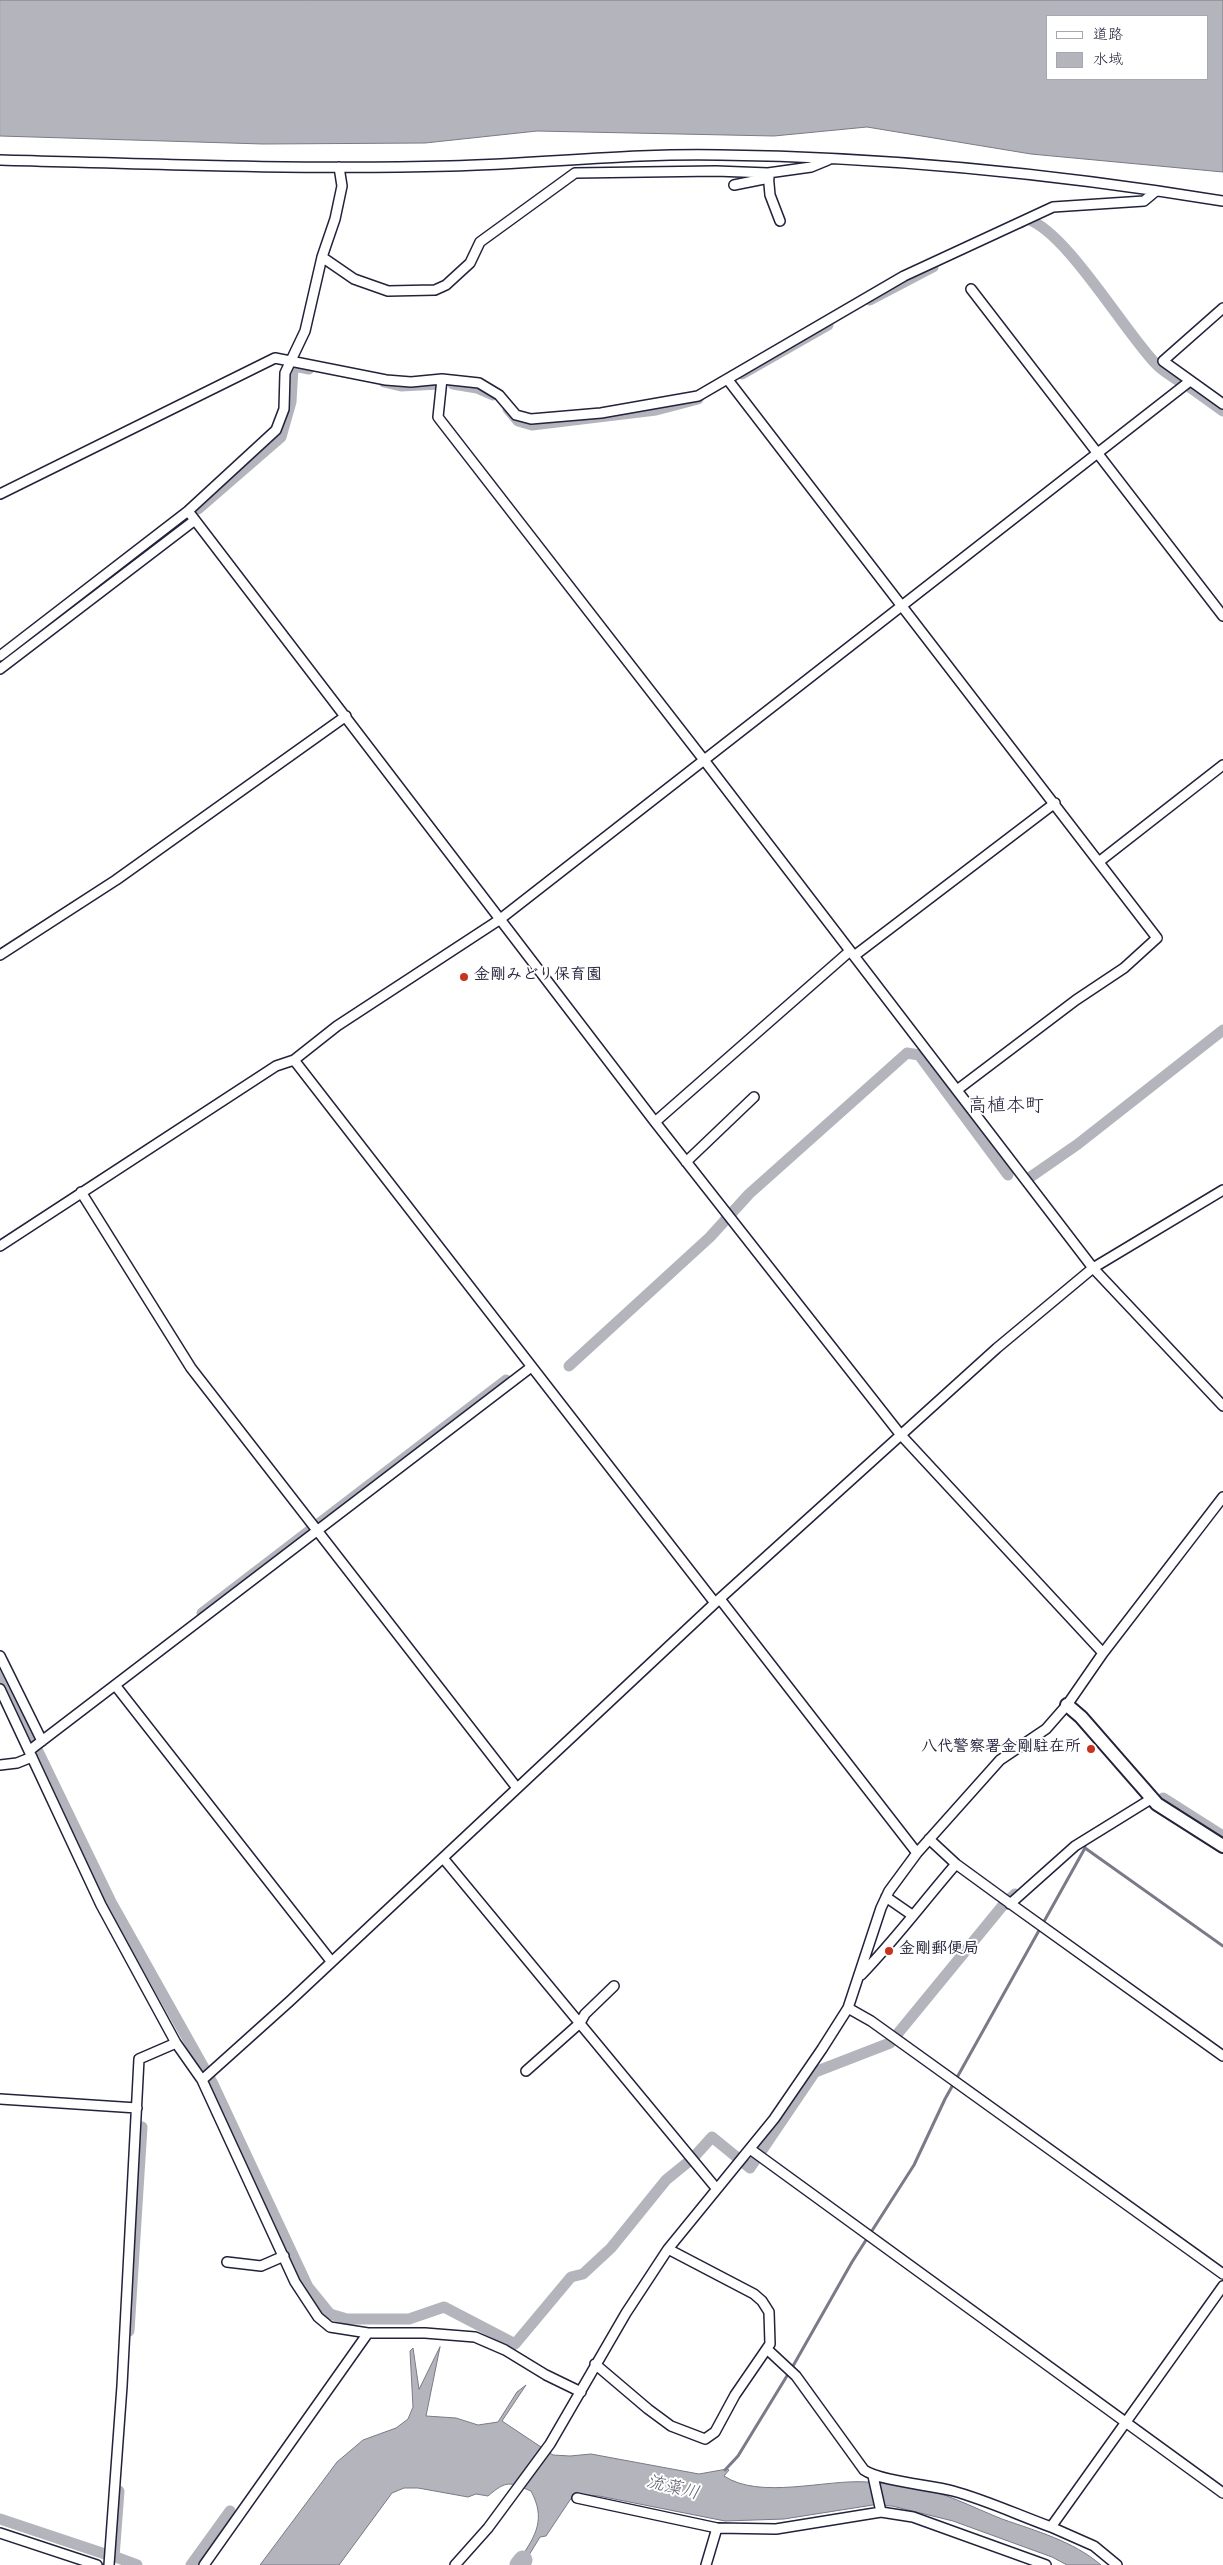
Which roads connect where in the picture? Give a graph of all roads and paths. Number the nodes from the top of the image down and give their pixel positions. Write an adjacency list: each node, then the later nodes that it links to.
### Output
1 (830, 159): 3 (street); 4 (street); 6 (street)
2 (0, 160): 3 (street)
3 (339, 167): 9 (street)
4 (768, 176): 5 (street); 8 (street); 9 (street)
5 (734, 185)
6 (1156, 191): 7 (street); 14 (street)
7 (1223, 201)
8 (780, 221)
9 (322, 257): 12 (street)
10 (970, 289): 17 (street)
11 (1223, 308): 15 (street)
12 (292, 360): 13 (street); 18 (street); 19 (street)
13 (442, 378): 14 (street); 26 (street)
14 (728, 380): 21 (street)
15 (1190, 381): 16 (street); 17 (street)
16 (1223, 404)
17 (1098, 454): 21 (street); 22 (street)
18 (0, 494)
19 (188, 511): 20 (street); 23 (street)
20 (195, 520): 24 (street); 25 (street)
21 (902, 606): 26 (street); 28 (street)
22 (1223, 616)
23 (0, 656)
24 (0, 669)
25 (346, 716): 30 (street); 32 (street)
26 (704, 760): 30 (street); 31 (street)
27 (1223, 765): 29 (street)
28 (1055, 803): 29 (street); 31 (street)
29 (1100, 861): 34 (street)
30 (500, 920): 33 (street); 36 (street)
31 (852, 953): 34 (street); 36 (street)
32 (0, 954)
33 (294, 1060): 39 (street); 42 (street)
34 (957, 1090): 41 (street)
35 (754, 1097): 37 (street)
36 (655, 1122): 37 (street)
37 (686, 1162): 44 (street)
38 (1223, 1190): 41 (street)
39 (81, 1192): 40 (street); 46 (street)
40 (0, 1246)
41 (1093, 1268): 43 (street); 44 (street)
42 (530, 1368): 46 (street); 47 (street)
43 (1223, 1406)
44 (900, 1434): 47 (street); 48 (street)
45 (1223, 1497): 48 (street)
46 (314, 1528): 50 (street); 56 (street)
47 (718, 1601): 56 (street); 60 (street)
48 (1103, 1653): 52 (street)
49 (0, 1656): 53 (street)
50 (115, 1685): 53 (street); 66 (street)
51 (0, 1689): 54 (street)
52 (1067, 1705): 57 (street); 58 (street)
53 (42, 1741): 54 (street)
54 (31, 1753): 55 (street); 71 (street)
55 (0, 1765)
56 (517, 1788): 61 (street)
57 (1152, 1799): 59 (street); 64 (street)
58 (929, 1839): 60 (street); 62 (street)
59 (1223, 1846)
60 (917, 1853): 63 (street)
61 (443, 1858): 66 (street); 70 (street)
62 (956, 1864): 64 (street); 65 (street)
63 (886, 1897): 65 (street); 67 (street)
64 (1007, 1902): 72 (street)
65 (912, 1915): 67 (street)
66 (331, 1962): 74 (street)
67 (860, 1975): 69 (street)
68 (614, 1986): 70 (street)
69 (848, 2008): 77 (street); 82 (street)
70 (580, 2023): 73 (street); 78 (street)
71 (176, 2043): 74 (street); 76 (street)
72 (1223, 2056)
73 (526, 2071)
74 (203, 2079): 80 (street)
75 (0, 2099): 76 (street)
76 (137, 2108): 97 (street)
77 (748, 2151): 78 (street); 88 (street)
78 (716, 2188): 79 (street)
79 (668, 2249): 85 (street); 86 (street)
80 (284, 2256): 81 (street); 84 (street)
81 (227, 2262)
82 (1223, 2274)
83 (1223, 2286): 88 (street)
84 (368, 2333): 87 (street); 98 (street)
85 (768, 2350): 86 (street); 89 (street)
86 (595, 2364): 87 (street)
87 (581, 2392): 99 (street)
88 (1126, 2422): 90 (street); 93 (street)
89 (873, 2478): 92 (street); 93 (street)
90 (1223, 2493)
91 (577, 2498): 94 (street)
92 (881, 2510): 94 (street); 101 (street)
93 (1051, 2526): 102 (street)
94 (717, 2528): 100 (street)
95 (0, 2533): 96 (street)
96 (98, 2565)
97 (109, 2565)
98 (204, 2565)
99 (455, 2565)
100 (706, 2565)
101 (1046, 2565)
102 (1117, 2565)

